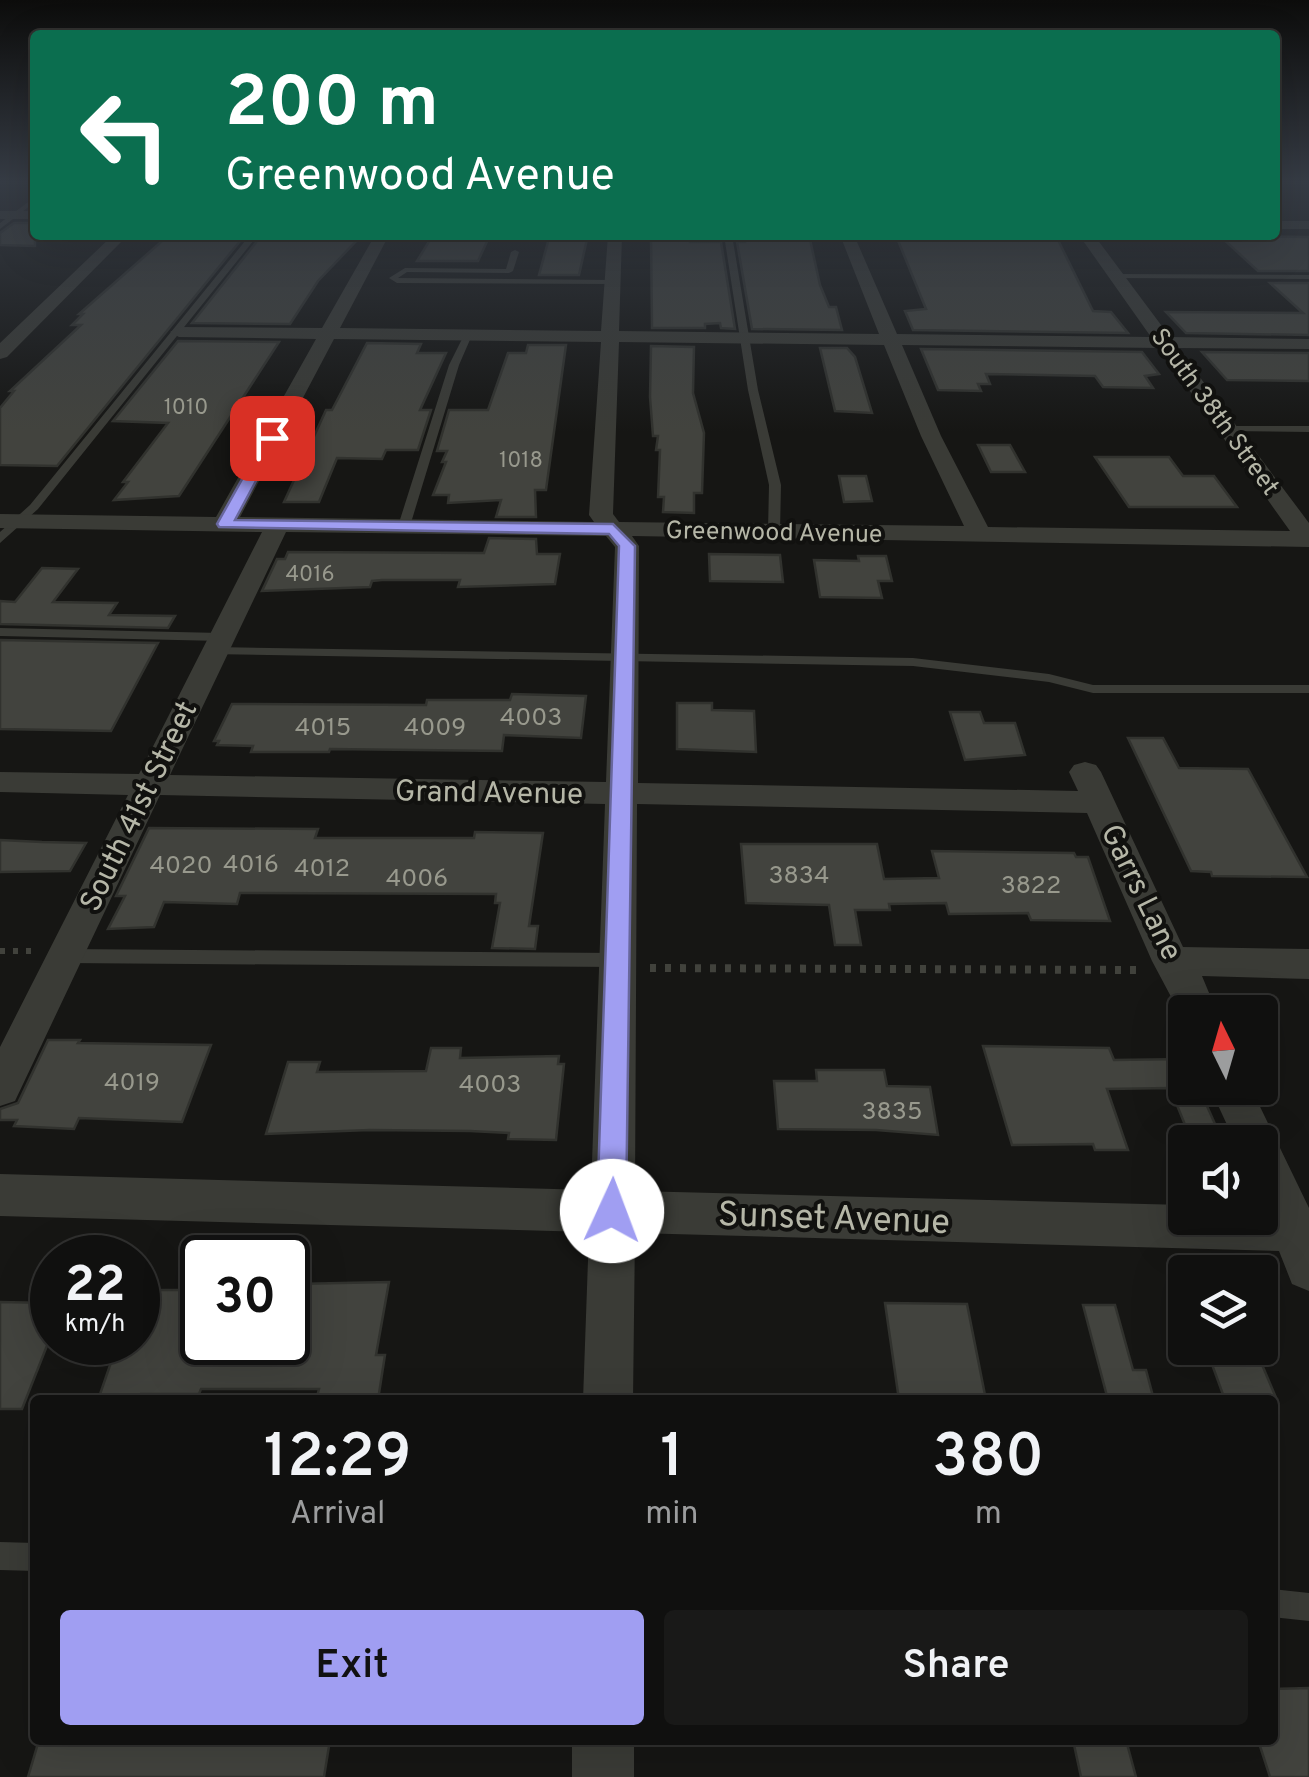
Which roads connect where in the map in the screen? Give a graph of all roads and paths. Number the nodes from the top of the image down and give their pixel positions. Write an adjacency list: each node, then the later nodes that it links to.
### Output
1 (90, 266): 20 (street)
2 (230, 266): 12 (lane)
3 (365, 266): 13 (street)
4 (511, 266): 11 (lane)
5 (613, 266): 11 (street)
6 (733, 266): 15 (lane)
7 (860, 266): 17 (street)
8 (1109, 266): 9 (street, South 38th Street)
9 (1116, 276): 10 (lane); 18 (street, South 38th Street)
10 (1309, 278)
11 (612, 282): 16 (street)
12 (178, 332): 13 (street); 26 (lane)
13 (328, 334): 14 (street); 23 (street)
14 (468, 336): 16 (street); 25 (lane)
15 (744, 336): 16 (street); 17 (street); 28 (lane)
16 (609, 337): 27 (street)
17 (891, 340): 18 (street); 29 (street)
18 (1166, 342): 19 (street); 21 (street, South 38th Street)
19 (1309, 344)
20 (0, 354)
21 (1228, 428): 22 (lane); 30 (street, South 38th Street)
22 (1309, 429)
23 (224, 524): 24 (street, Greenwood Avenue); 26 (street, Greenwood Avenue)
24 (276, 525): 25 (street, Greenwood Avenue); 32 (street, South 41st Street)
25 (404, 526): 27 (street, Greenwood Avenue)
26 (5, 527)
27 (613, 529): 28 (street, Greenwood Avenue); 33 (street)
28 (774, 531): 29 (street, Greenwood Avenue)
29 (980, 534): 30 (street, Greenwood Avenue)
30 (1308, 539)
31 (0, 632): 32 (lane)
32 (218, 644): 33 (lane); 36 (street, South 41st Street)
33 (625, 659): 34 (lane); 38 (street)
34 (1309, 689)
35 (0, 782): 36 (street, Grand Avenue)
36 (149, 785): 38 (street, Grand Avenue); 39 (street, South 41st Street)
37 (1092, 787): 38 (street, Grand Avenue); 42 (street, Garrs Lane)
38 (623, 794): 40 (street)
39 (65, 956): 40 (lane); 44 (street, South 41st Street)
40 (619, 964): 42 (path); 47 (street)
41 (1309, 964): 42 (street)
42 (1175, 965): 43 (street, Garrs Lane)
43 (1190, 995)
44 (0, 1088)
45 (1278, 1189): 48 (street)
46 (0, 1196): 47 (street, Sunset Avenue)
47 (612, 1211): 48 (street, Sunset Avenue); 49 (street)
48 (1304, 1242)
49 (608, 1395)
50 (0, 1556): 51 (lane)
51 (30, 1557)
52 (1278, 1604): 53 (lane)
53 (1309, 1607)
54 (603, 1745): 55 (street)
55 (602, 1777)

